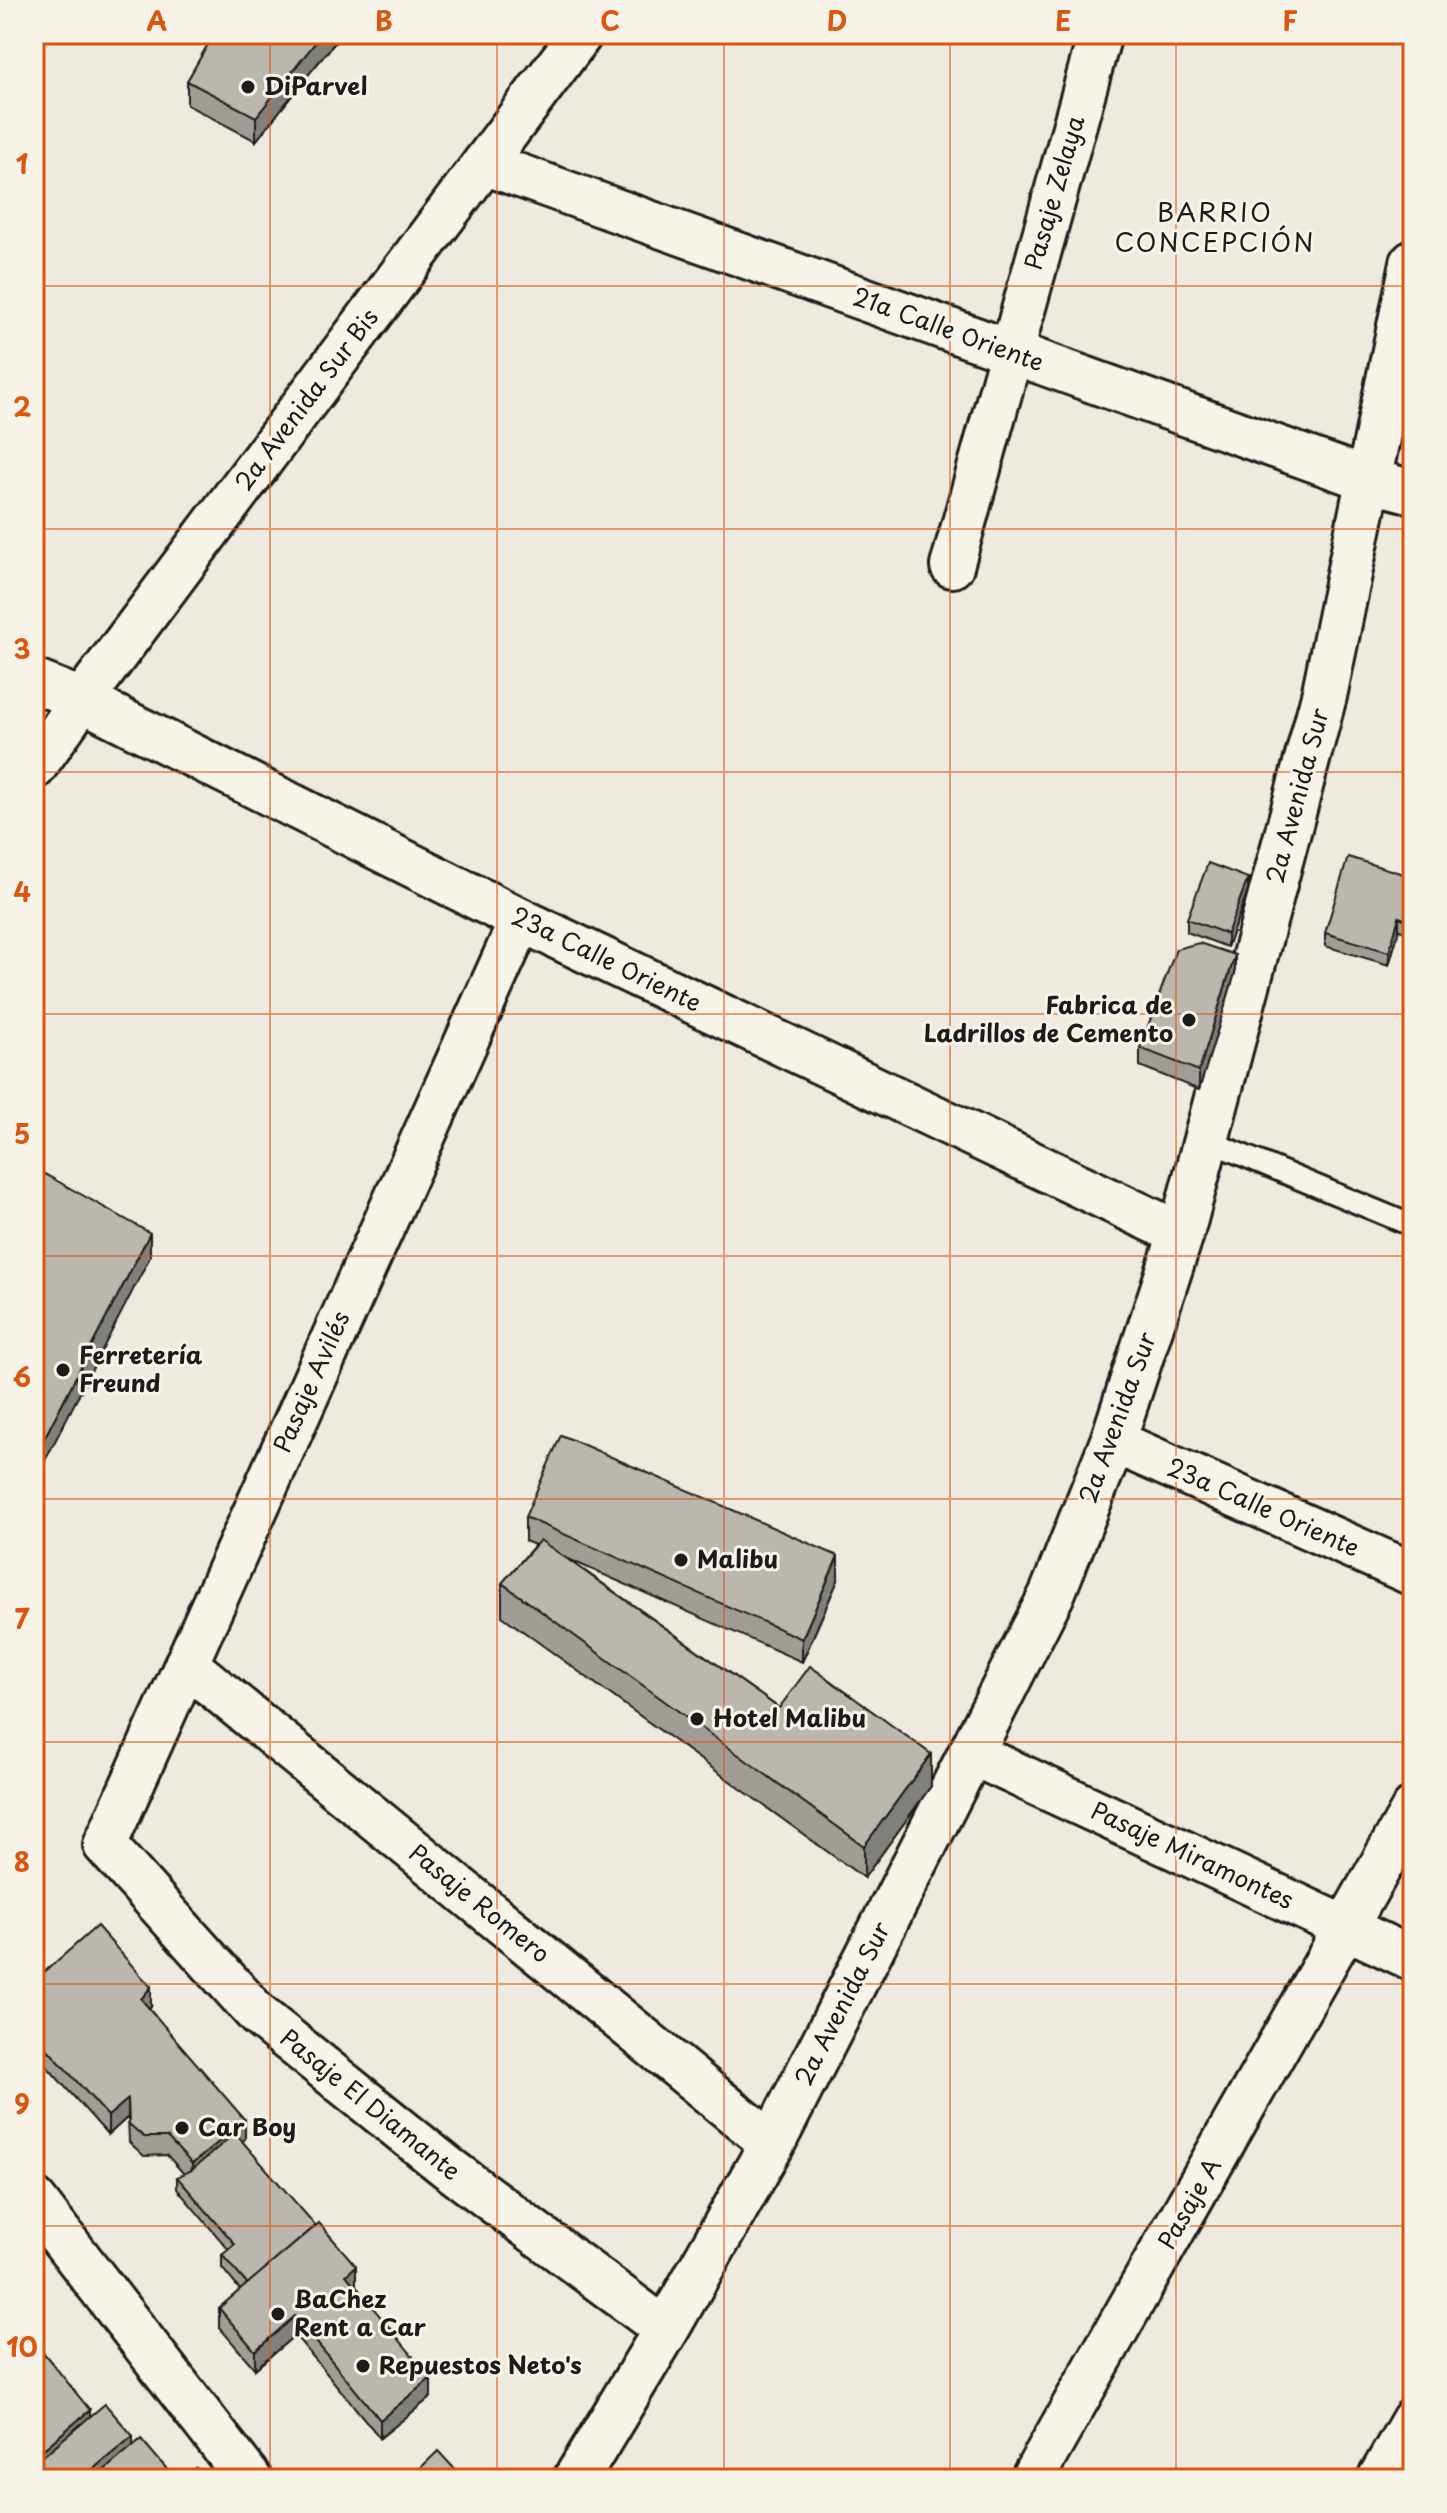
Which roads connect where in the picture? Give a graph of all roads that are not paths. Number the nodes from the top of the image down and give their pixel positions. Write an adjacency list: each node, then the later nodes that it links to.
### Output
1 (581, 34): 3 (street, 2a Avenida Sur Bis)
2 (1100, 34): 5 (street, Pasaje Zelaya)
3 (484, 163): 5 (street, 21a Calle Oriente); 10 (street, 2a Avenida Sur Bis)
4 (1413, 263): 6 (main road, 2a Avenida Sur)
5 (1011, 352): 6 (street, 21a Calle Oriente); 8 (street, Pasaje Zelaya)
6 (1369, 480): 7 (street, 21a Calle Oriente); 13 (main road, 2a Avenida Sur)
7 (1413, 492)
8 (952, 566)
9 (34, 681): 10 (street, 23a Calle Oriente)
10 (82, 700): 11 (street, 2a Avenida Sur Bis); 12 (street, 23a Calle Oriente)
11 (34, 768)
12 (521, 920): 15 (street, 23a Calle Oriente); 18 (street, Pasaje Avilés)
13 (1206, 1140): 14 (lane); 15 (main road, 2a Avenida Sur)
14 (1413, 1226)
15 (1181, 1234): 16 (main road, 2a Avenida Sur)
16 (1113, 1441): 17 (street, 23a Calle Oriente); 19 (main road, 2a Avenida Sur)
17 (1413, 1574)
18 (186, 1664): 21 (street, Pasaje Avilés); 24 (street, Pasaje Romero)
19 (971, 1753): 22 (street, Pasaje Miramontes); 24 (main road, 2a Avenida Sur)
20 (1413, 1809): 22 (street, Pasaje A)
21 (105, 1845): 26 (street, Pasaje El Diamante)
22 (1347, 1928): 23 (street, Pasaje Miramontes); 30 (street, Pasaje A)
23 (1413, 1959)
24 (772, 2144): 26 (main road, 2a Avenida Sur)
25 (34, 2201): 28 (main road)
26 (666, 2330): 29 (main road, 2a Avenida Sur)
27 (1413, 2420): 31 (street)
28 (249, 2479)
29 (576, 2479)
30 (1032, 2479)
31 (1379, 2479)

